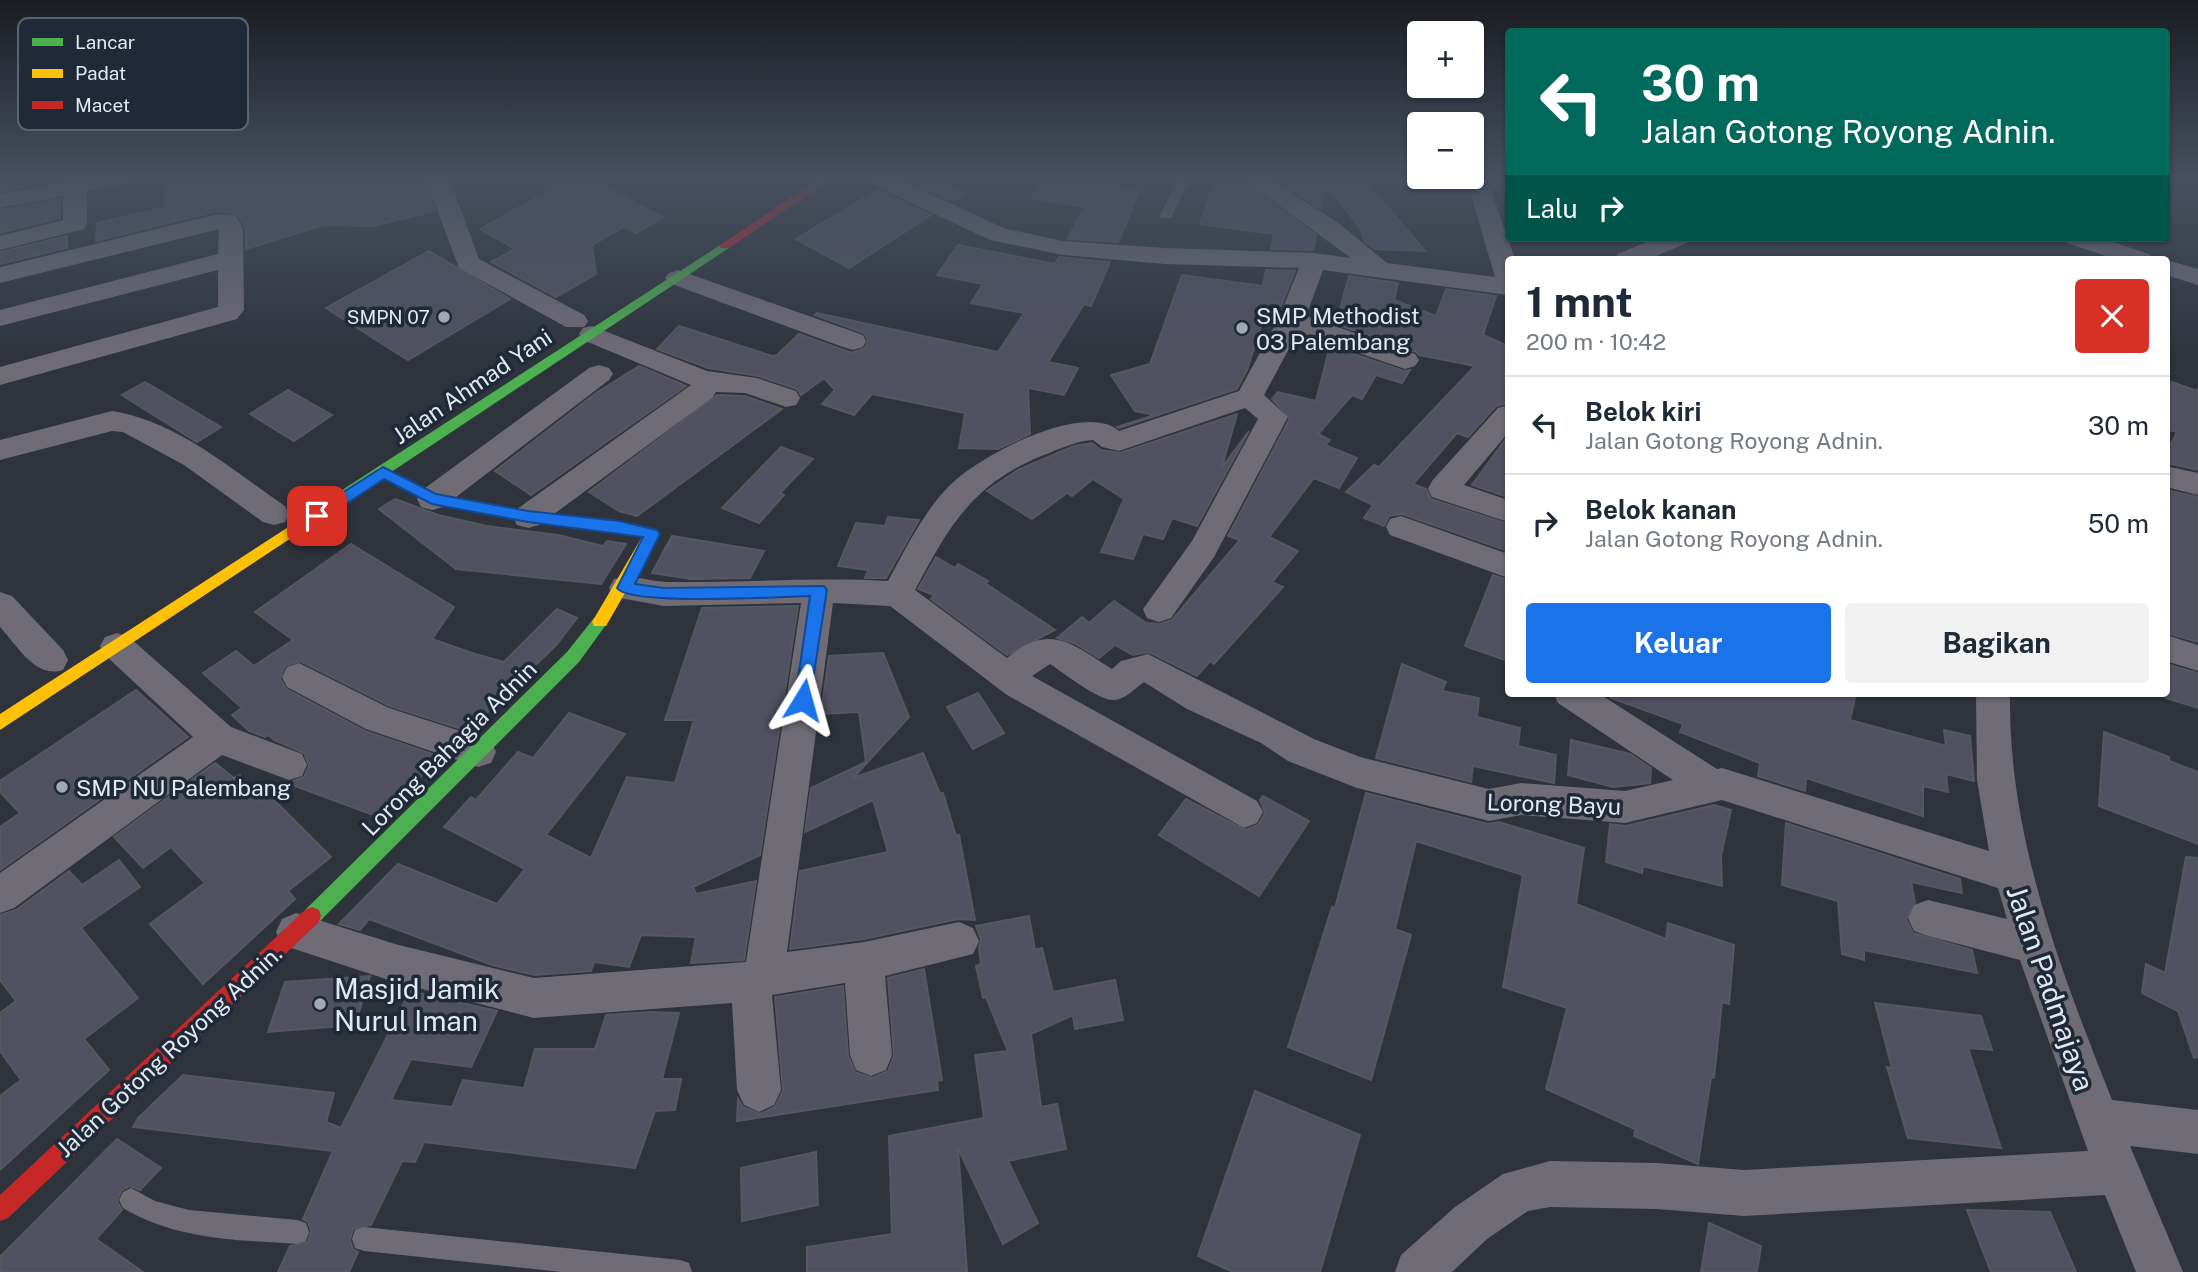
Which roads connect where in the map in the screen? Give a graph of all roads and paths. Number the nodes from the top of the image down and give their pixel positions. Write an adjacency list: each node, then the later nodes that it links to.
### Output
1 (22, 237): 11 (street)
2 (153, 237): 20 (street)
3 (231, 237): 15 (street)
4 (459, 237): 26 (street)
5 (739, 237): 22 (main road, Jalan Ahmad Yani)
6 (1010, 237): 16 (street)
7 (1341, 237): 18 (street)
8 (1496, 237): 19 (street)
9 (1669, 242): 13 (street)
10 (2088, 242): 12 (street)
11 (0, 243)
12 (2109, 249): 14 (street)
13 (1638, 256)
14 (2131, 256)
15 (230, 260): 24 (street); 30 (street)
16 (1314, 261): 18 (street); 25 (street)
17 (2170, 268): 21 (street)
18 (1379, 269): 23 (street)
19 (1505, 269)
20 (0, 275)
21 (2198, 277)
22 (678, 278): 26 (main road, Jalan Ahmad Yani); 27 (street)
23 (1505, 287)
24 (0, 318)
25 (1291, 320): 28 (street); 32 (street)
26 (580, 324): 33 (street); 36 (main road, Jalan Ahmad Yani)
27 (853, 341)
28 (1405, 360)
29 (600, 374): 39 (street)
30 (0, 376)
31 (702, 391): 42 (street)
32 (1249, 397): 47 (street); 49 (street)
33 (786, 398)
34 (1505, 418): 40 (street)
35 (0, 450): 41 (street)
36 (383, 472): 39 (main road); 50 (main road, Jalan Ahmad Yani)
37 (2170, 477): 38 (street)
38 (2198, 484)
39 (432, 499): 42 (main road)
40 (1505, 510)
41 (274, 514)
42 (528, 516): 45 (main road)
43 (1401, 527): 44 (street)
44 (1505, 564)
45 (625, 588): 46 (street); 60 (main road, Lorong Bahagia Adnin)
46 (819, 590): 47 (street); 71 (street)
47 (897, 594): 55 (street)
48 (0, 605): 53 (street)
49 (1159, 609)
50 (117, 646): 58 (main road, Jalan Ahmad Yani); 59 (street)
51 (2170, 650): 52 (street)
52 (2198, 658)
53 (51, 660)
54 (299, 677): 60 (street)
55 (1008, 677): 62 (street, Lorong Bayu); 63 (street)
56 (1576, 697): 62 (street)
57 (1993, 697): 64 (street, Jalan Padmajaya)
58 (0, 723)
59 (218, 738): 61 (street); 65 (street)
60 (478, 752): 67 (main road, Lorong Bahagia Adnin)
61 (289, 765)
62 (1711, 785): 64 (street, Lorong Bayu)
63 (1244, 812)
64 (2011, 875): 69 (street, Jalan Padmajaya)
65 (0, 895)
66 (1928, 918): 69 (street)
67 (296, 932): 71 (street, Jalan Gotong Royong Adnin.); 76 (main road, Jalan Gotong Royong Adnin.)
68 (959, 941): 70 (street, Jalan Gotong Royong Adnin.)
69 (2034, 945): 74 (street, Jalan Padmajaya)
70 (865, 966): 71 (street, Jalan Gotong Royong Adnin.); 72 (street)
71 (756, 985): 73 (street)
72 (871, 1055)
73 (759, 1090)
74 (2097, 1120): 75 (street); 78 (street, Jalan Padmajaya)
75 (2198, 1132)
76 (60, 1153): 77 (lane); 80 (main road, Jalan Gotong Royong Adnin.)
77 (82, 1168)
78 (2116, 1172): 84 (street); 85 (street, Jalan Padmajaya)
79 (131, 1200): 81 (lane)
80 (0, 1210)
81 (297, 1233)
82 (365, 1239): 83 (lane)
83 (680, 1272)
84 (1418, 1272)
85 (2160, 1272)

